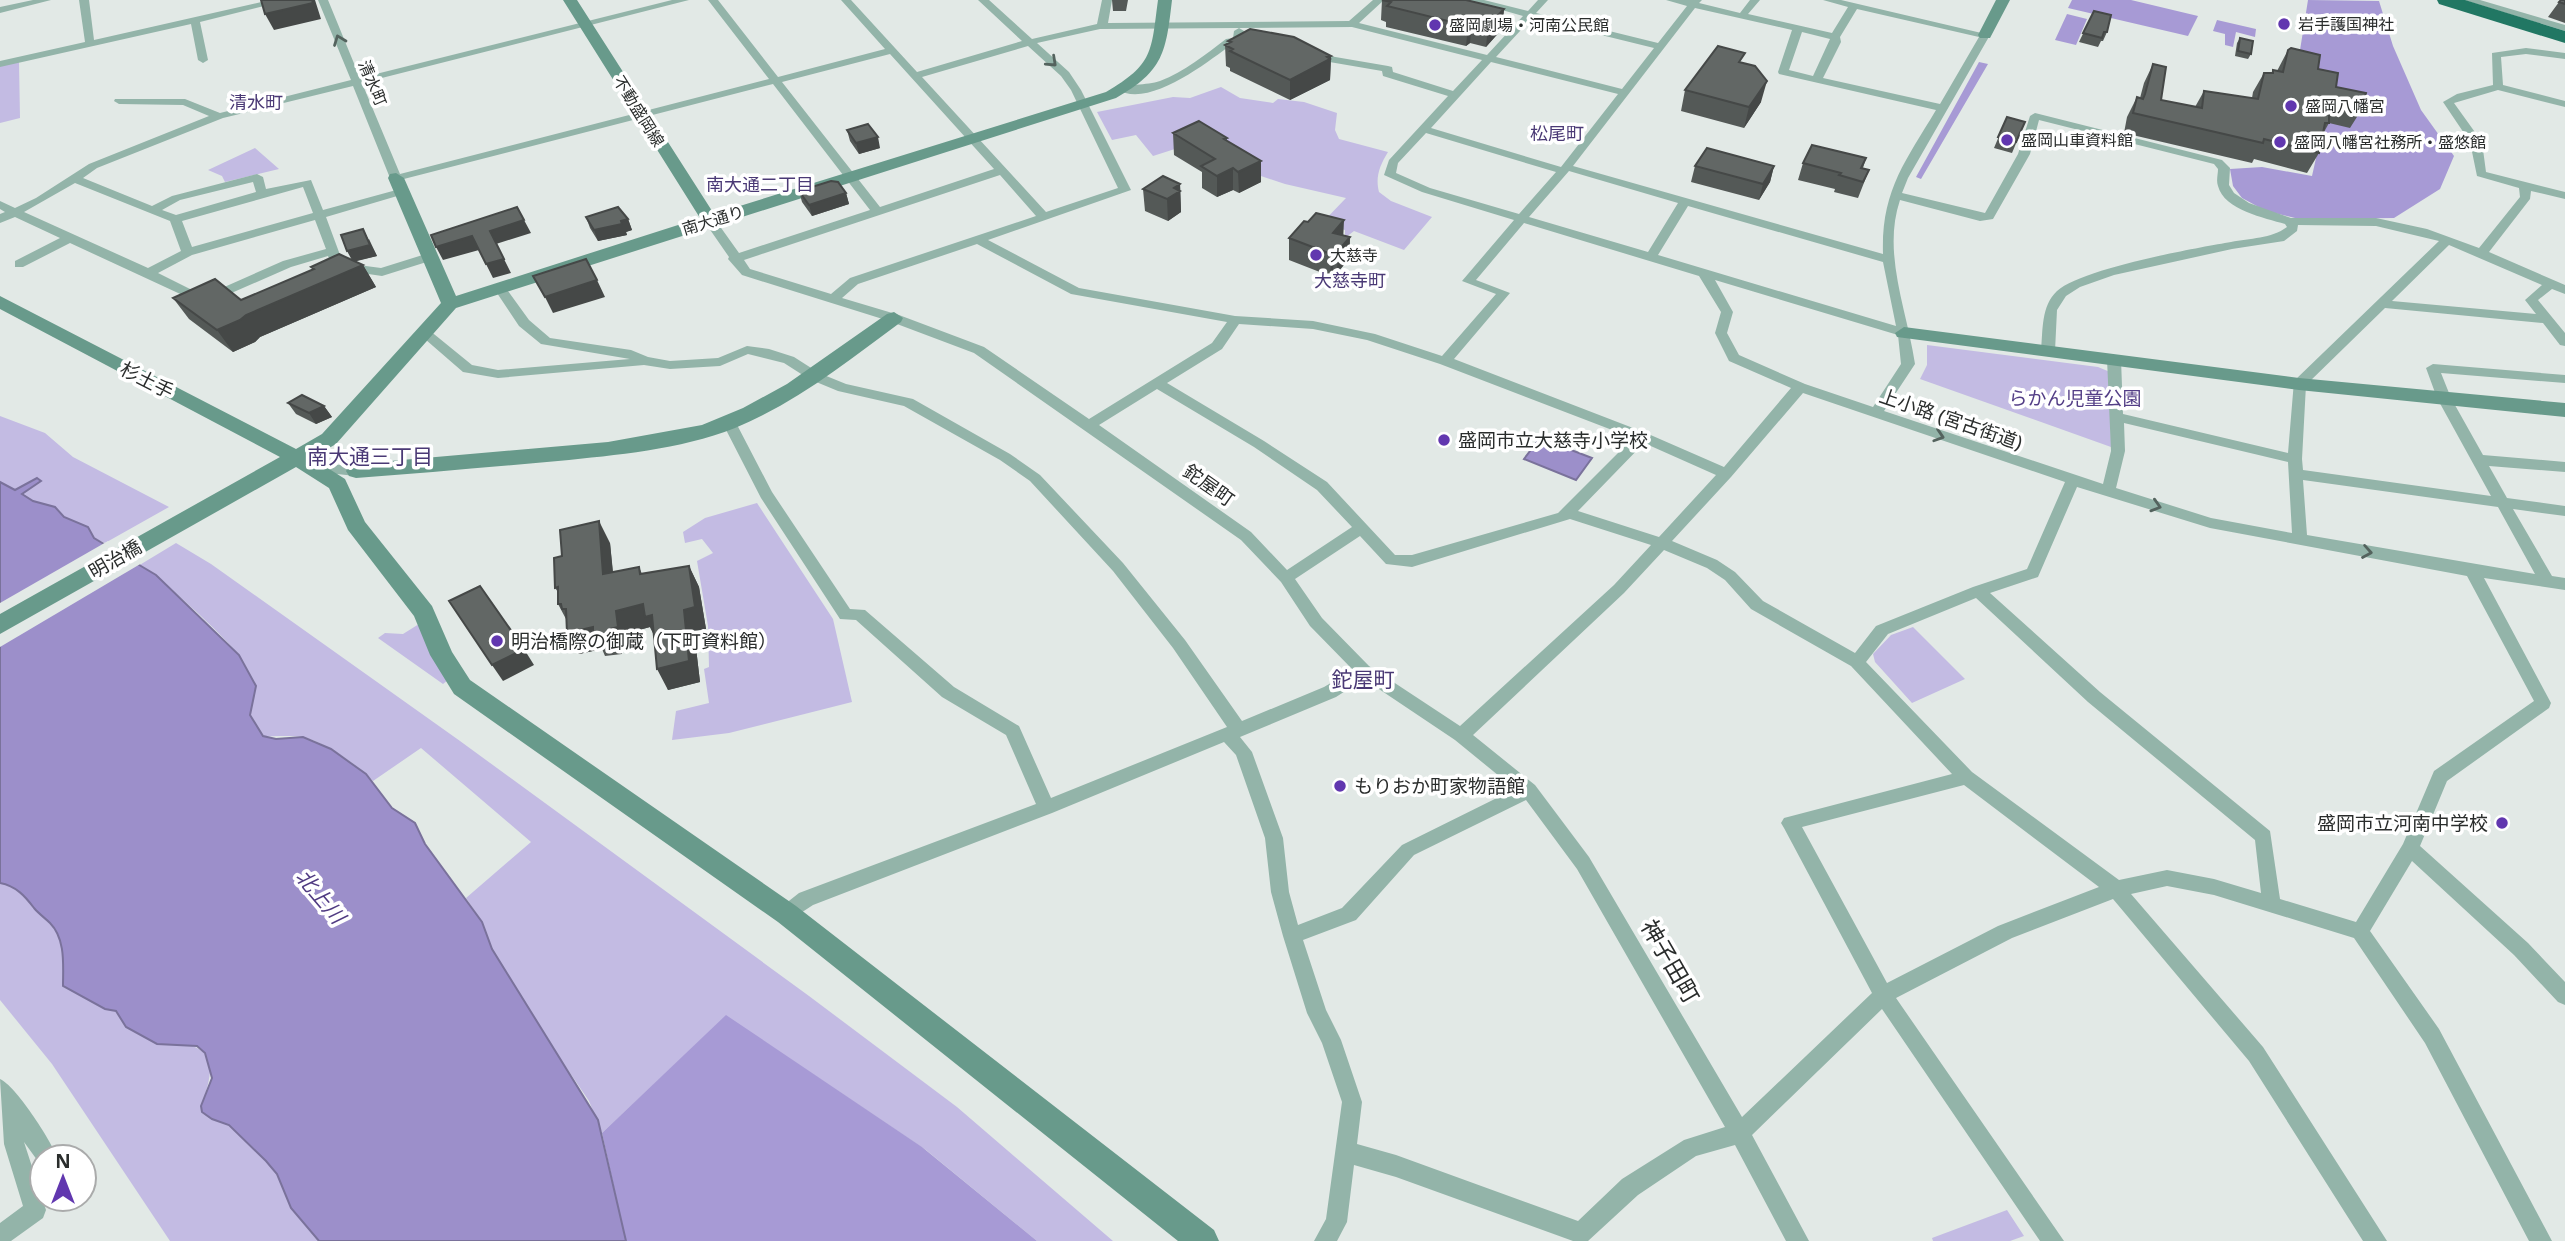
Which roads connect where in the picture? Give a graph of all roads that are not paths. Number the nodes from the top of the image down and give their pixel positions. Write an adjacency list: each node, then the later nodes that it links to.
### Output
1 (46, 0): 23 (street)
2 (84, 0): 39 (street)
3 (283, 0): 26 (street)
4 (323, 0): 51 (street, 清水町, one-way to 4)
5 (570, 0): 27 (street, 不動盛岡線)
6 (684, 0): 27 (street)
7 (713, 0): 50 (street)
8 (845, 0): 42 (street)
9 (983, 0): 37 (street)
10 (1107, 0): 31 (street)
11 (1166, 0): 29 (street, 南大通り)
12 (1380, 0): 28 (street)
13 (1472, 0): 24 (street)
14 (1543, 0): 24 (street)
15 (1671, 0): 21 (street)
16 (1755, 0): 25 (street)
17 (1828, 0): 22 (street)
18 (2003, 0): 34 (street)
19 (2446, 0): 36 (highway)
20 (2469, 0): 32 (street)
21 (1695, 2): 25 (street); 41 (street)
22 (1854, 6): 34 (street); 35 (street)
23 (0, 10)
24 (1529, 14): 41 (street); 45 (street)
25 (1742, 16): 33 (street)
26 (195, 20): 39 (street); 46 (street)
27 (585, 24): 51 (street); 60 (street, 不動盛岡線)
28 (1352, 24): 30 (street); 45 (street)
29 (1162, 25): 30 (street); 31 (street); 53 (street, 南大通り)
30 (1240, 25): 38 (street)
31 (1102, 26): 37 (street)
32 (2565, 27)
33 (1798, 28): 35 (street); 49 (street)
34 (1984, 35): 59 (street)
35 (1835, 37): 49 (street)
36 (2565, 37)
37 (1030, 42): 48 (street); 57 (street, one-way to 57)
38 (1237, 42): 40 (street); 53 (street)
39 (90, 44): 47 (street)
40 (1251, 45)
41 (1661, 47): 54 (street)
42 (891, 51): 48 (street); 50 (street)
43 (1296, 53): 55 (street)
44 (2565, 56): 52 (street)
45 (1490, 59): 54 (street); 55 (street)
46 (203, 60)
47 (0, 64)
48 (915, 76): 63 (street)
49 (1818, 78): 59 (street)
50 (776, 80): 60 (street); 67 (street)
51 (355, 81): 61 (street); 68 (street, 清水町)
52 (2498, 87): 58 (street); 69 (street)
53 (1122, 89): 57 (street, 南大通り)
54 (1626, 93): 64 (street)
55 (1457, 94): 62 (street)
56 (119, 100): 61 (street)
57 (1082, 104): 63 (street, 南大通り); 79 (street)
58 (2565, 104)
59 (1943, 107): 72 (street)
60 (641, 114): 68 (street); 83 (street, 不動盛岡線)
61 (219, 116): 66 (street)
62 (1424, 129): 64 (street); 82 (street)
63 (973, 139): 65 (street); 67 (street, 南大通り)
64 (1564, 169): 73 (street); 82 (street)
65 (1001, 171): 76 (street); 79 (street)
66 (74, 177): 75 (street); 77 (street)
67 (851, 177): 76 (street); 83 (street, 南大通り)
68 (398, 185): 78 (street); 91 (street)
69 (2525, 185): 70 (street); 90 (street)
70 (2564, 192)
71 (262, 194): 75 (street); 78 (street); 81 (street)
72 (1895, 195): 84 (street); 94 (street)
73 (1685, 201): 92 (street); 94 (street)
74 (0, 205): 77 (street)
75 (152, 211): 81 (street)
76 (877, 211): 93 (street)
77 (18, 212): 80 (street); 85 (street)
78 (318, 215): 88 (street); 89 (street)
79 (1044, 217): 86 (street)
80 (0, 219)
81 (175, 219): 89 (street)
82 (1522, 219): 92 (street); 113 (street)
83 (710, 221): 93 (street); 98 (street, 南大通り)
84 (2290, 222): 87 (street); 110 (street)
85 (70, 238): 95 (street); 96 (street)
86 (977, 239): 100 (street); 106 (street)
87 (2446, 241): 90 (street); 103 (street)
88 (332, 251): 91 (street); 96 (street)
89 (188, 252): 96 (street)
90 (2480, 255): 99 (street)
91 (429, 257): 102 (street)
92 (1651, 257): 97 (street)
93 (734, 259): 100 (street, 鉈屋町)
94 (1889, 260): 108 (street)
95 (19, 264)
96 (149, 273)
97 (1704, 273): 108 (street); 118 (street, 上小路 (宮古街道))
98 (499, 286): 102 (street, 南大通り); 112 (street)
99 (2560, 286): 105 (street)
100 (833, 299): 104 (street, 鉈屋町)
101 (0, 302): 127 (street, 杉土手)
102 (450, 304): 107 (street, 南大通り)
103 (2384, 304): 105 (street); 117 (street)
104 (894, 318): 114 (street); 124 (street, 鉈屋町)
105 (2546, 319): 109 (street)
106 (1235, 320): 113 (street); 116 (street)
107 (424, 333): 112 (street); 127 (street, 南大通り)
108 (1904, 333): 110 (street); 121 (street)
109 (2565, 342)
110 (2048, 351): 111 (street)
111 (2114, 359): 117 (street); 122 (street)
112 (645, 361): 114 (street)
113 (1445, 361): 125 (street)
114 (814, 376): 123 (street); 149 (street)
115 (2565, 379): 119 (street)
116 (1158, 384): 124 (street); 138 (street)
117 (2299, 384): 119 (street); 128 (street)
118 (1800, 387): 121 (street, 上小路 (宮古街道)); 131 (street)
119 (2444, 398): 120 (street); 126 (street)
120 (2565, 410)
121 (1875, 414): 132 (street, 上小路 (宮古街道), one-way to 132)
122 (2117, 417): 128 (street); 133 (street)
123 (729, 422): 130 (street); 153 (street)
124 (1089, 425): 142 (street, 鉈屋町)
125 (1641, 436): 131 (street); 137 (street)
126 (2480, 460): 129 (street); 135 (street)
127 (304, 462): 130 (street); 134 (street, 杉土手); 146 (street, 明治橋)
128 (2296, 466): 135 (street); 139 (street)
129 (2565, 467)
130 (355, 471): 134 (street)
131 (1726, 474): 140 (street)
132 (2073, 480): 133 (street, 上小路 (宮古街道)); 145 (street)
133 (2108, 491): 139 (street, 上小路 (宮古街道), one-way to 139)
134 (342, 494): 157 (street)
135 (2503, 503): 136 (street); 143 (street)
136 (2565, 512)
137 (1569, 513): 138 (street); 140 (street)
138 (1361, 528): 142 (street)
139 (2300, 540): 141 (street, 上小路 (宮古街道), one-way to 141)
140 (1662, 543): 147 (street); 150 (street)
141 (2472, 571): 143 (street, 上小路 (宮古街道)); 154 (street)
142 (1286, 578): 148 (street, 鉈屋町)
143 (2547, 582): 144 (street, 上小路 (宮古街道))
144 (2565, 584)
145 (1978, 591): 147 (street); 156 (street)
146 (0, 625)
147 (1857, 662): 151 (street)
148 (1365, 671): 149 (street); 150 (street, 鉈屋町)
149 (1233, 732): 153 (street); 159 (street)
150 (1461, 735): 152 (street, 神子田町)
151 (1966, 777): 155 (street); 160 (street)
152 (1529, 790): 159 (street); 164 (street, 神子田町)
153 (1046, 808): 157 (street)
154 (2410, 848): 158 (street); 161 (street)
155 (2116, 890): 156 (street); 160 (street); 172 (street)
156 (2271, 904): 158 (street)
157 (787, 914): 168 (street)
158 (2360, 932): 173 (street)
159 (1292, 936): 166 (street)
160 (1883, 995): 164 (street); 171 (street)
161 (2565, 996)
162 (0, 1089): 163 (street)
163 (14, 1108): 165 (street); 167 (street)
164 (1740, 1133): 166 (street); 170 (street, 神子田町)
165 (38, 1143)
166 (1347, 1152): 169 (street)
167 (0, 1236)
168 (1203, 1241)
169 (1325, 1241)
170 (1798, 1241)
171 (2053, 1241)
172 (2376, 1241)
173 (2541, 1241)

